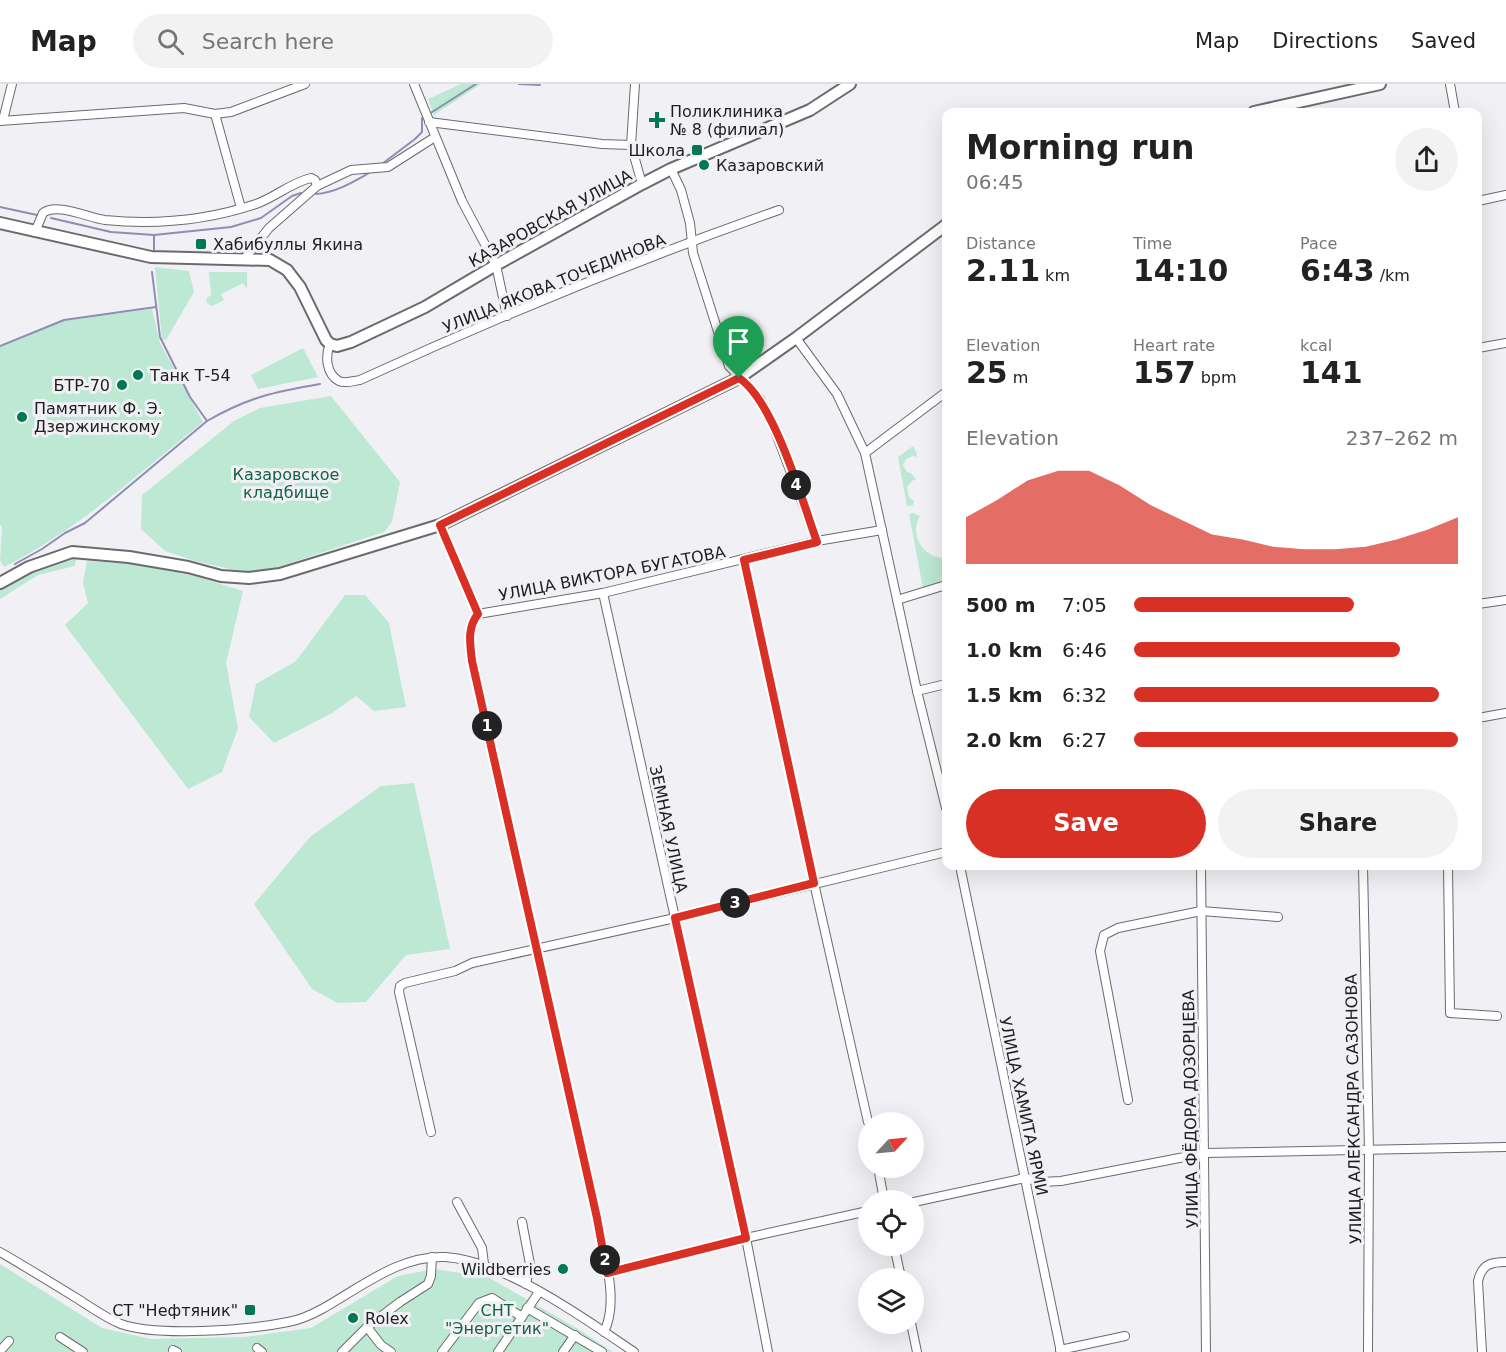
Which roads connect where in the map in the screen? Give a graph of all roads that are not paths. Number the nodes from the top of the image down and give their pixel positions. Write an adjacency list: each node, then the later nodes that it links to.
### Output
1 (12, 84): 11 (street)
2 (305, 84): 10 (street)
3 (414, 84): 12 (street)
4 (635, 84): 14 (street)
5 (850, 84): 15 (street, КАЗАРОВСКАЯ УЛИЦА)
6 (1380, 84): 8 (street)
7 (1450, 84): 9 (street)
8 (1272, 108)
9 (1454, 108)
10 (215, 114): 11 (street); 20 (street)
11 (1, 121)
12 (429, 122): 13 (street); 14 (street)
13 (435, 137): 17 (street); 27 (street)
14 (631, 146): 16 (street)
15 (670, 169): 16 (street, КАЗАРОВСКАЯ УЛИЦА); 25 (street)
16 (642, 184): 27 (street, КАЗАРОВСКАЯ УЛИЦА)
17 (317, 186): 20 (street); 26 (street)
18 (1506, 195): 19 (street)
19 (1482, 200)
20 (240, 208): 24 (street)
21 (779, 210): 25 (street, УЛИЦА ЯКОВА ТОЧЕДИНОВА)
22 (0, 223): 24 (street)
23 (942, 228): 29 (street)
24 (35, 232): 26 (street)
25 (691, 241): 28 (street, УЛИЦА ЯКОВА ТОЧЕДИНОВА); 33 (street)
26 (245, 258): 31 (street)
27 (496, 265): 28 (street); 31 (street, КАЗАРОВСКАЯ УЛИЦА)
28 (507, 315): 31 (street, УЛИЦА ЯКОВА ТОЧЕДИНОВА)
29 (796, 339): 33 (street); 35 (street)
30 (1506, 343): 32 (street)
31 (330, 344)
32 (1482, 347)
33 (739, 378): 36 (street); 38 (street)
34 (942, 395): 35 (street)
35 (865, 453): 37 (street)
36 (440, 525): 40 (street); 46 (street, УЛИЦА ВИКТОРА БУГАТОВА)
37 (882, 530): 38 (street, УЛИЦА ВИКТОРА БУГАТОВА); 43 (street)
38 (817, 542): 39 (street, УЛИЦА ВИКТОРА БУГАТОВА)
39 (744, 560): 42 (street, УЛИЦА ВИКТОРА БУГАТОВА); 57 (street)
40 (0, 583)
41 (942, 586): 43 (street)
42 (603, 593): 46 (street, УЛИЦА ВИКТОРА БУГАТОВА); 60 (street, ЗЕМНАЯ УЛИЦА)
43 (897, 600): 48 (street)
44 (1506, 600): 45 (street)
45 (1482, 603)
46 (478, 614): 61 (street)
47 (942, 685): 48 (street)
48 (917, 692): 51 (street)
49 (1506, 713): 50 (street)
50 (1482, 717)
51 (942, 792)
52 (942, 853): 57 (street)
53 (961, 870): 69 (street, УЛИЦА ХАМИТА ЯРМИ)
54 (1201, 870): 58 (street, УЛИЦА ФЁДОРА ДОЗОРЦЕВА)
55 (1363, 870): 67 (street, УЛИЦА АЛЕКСАНДРА САЗОНОВА)
56 (1448, 870): 62 (street)
57 (814, 883): 60 (street); 64 (street)
58 (1201, 911): 59 (street); 63 (street); 68 (street, УЛИЦА ФЁДОРА ДОЗОРЦЕВА)
59 (1278, 917)
60 (675, 918): 61 (street); 74 (street, ЗЕМНАЯ УЛИЦА)
61 (537, 948): 65 (street); 79 (street)
62 (1497, 1016)
63 (1128, 1100)
64 (866, 1112)
65 (431, 1132)
66 (1506, 1147): 67 (street)
67 (1369, 1150): 68 (street); 104 (street, УЛИЦА АЛЕКСАНДРА САЗОНОВА)
68 (1205, 1153): 69 (street); 103 (street, УЛИЦА ФЁДОРА ДОЗОРЦЕВА)
69 (1025, 1178): 70 (street); 92 (street, УЛИЦА ХАМИТА ЯРМИ)
70 (924, 1200)
71 (457, 1202): 78 (street)
72 (858, 1214): 74 (street)
73 (522, 1222): 80 (street)
74 (746, 1238): 79 (street); 101 (street, ЗЕМНАЯ УЛИЦА)
75 (0, 1252): 76 (street)
76 (432, 1257): 78 (street); 84 (street)
77 (1506, 1262): 105 (street)
78 (484, 1264): 80 (street)
79 (607, 1273): 85 (street)
80 (525, 1284): 81 (street)
81 (539, 1292): 82 (street); 85 (street)
82 (527, 1308): 83 (street); 87 (street)
83 (522, 1317): 96 (street); 97 (street)
84 (367, 1327): 94 (street); 95 (street)
85 (604, 1332): 100 (street)
86 (913, 1334): 102 (street)
87 (575, 1335): 98 (street); 99 (street)
88 (1125, 1336): 92 (street)
89 (60, 1337): 93 (street)
90 (9, 1341): 91 (street)
91 (0, 1351)
92 (1060, 1351)
93 (83, 1352)
94 (342, 1352)
95 (391, 1352)
96 (442, 1352)
97 (498, 1352)
98 (562, 1352)
99 (602, 1352)
100 (634, 1352)
101 (768, 1352)
102 (917, 1352)
103 (1206, 1352)
104 (1368, 1352)
105 (1482, 1352)

